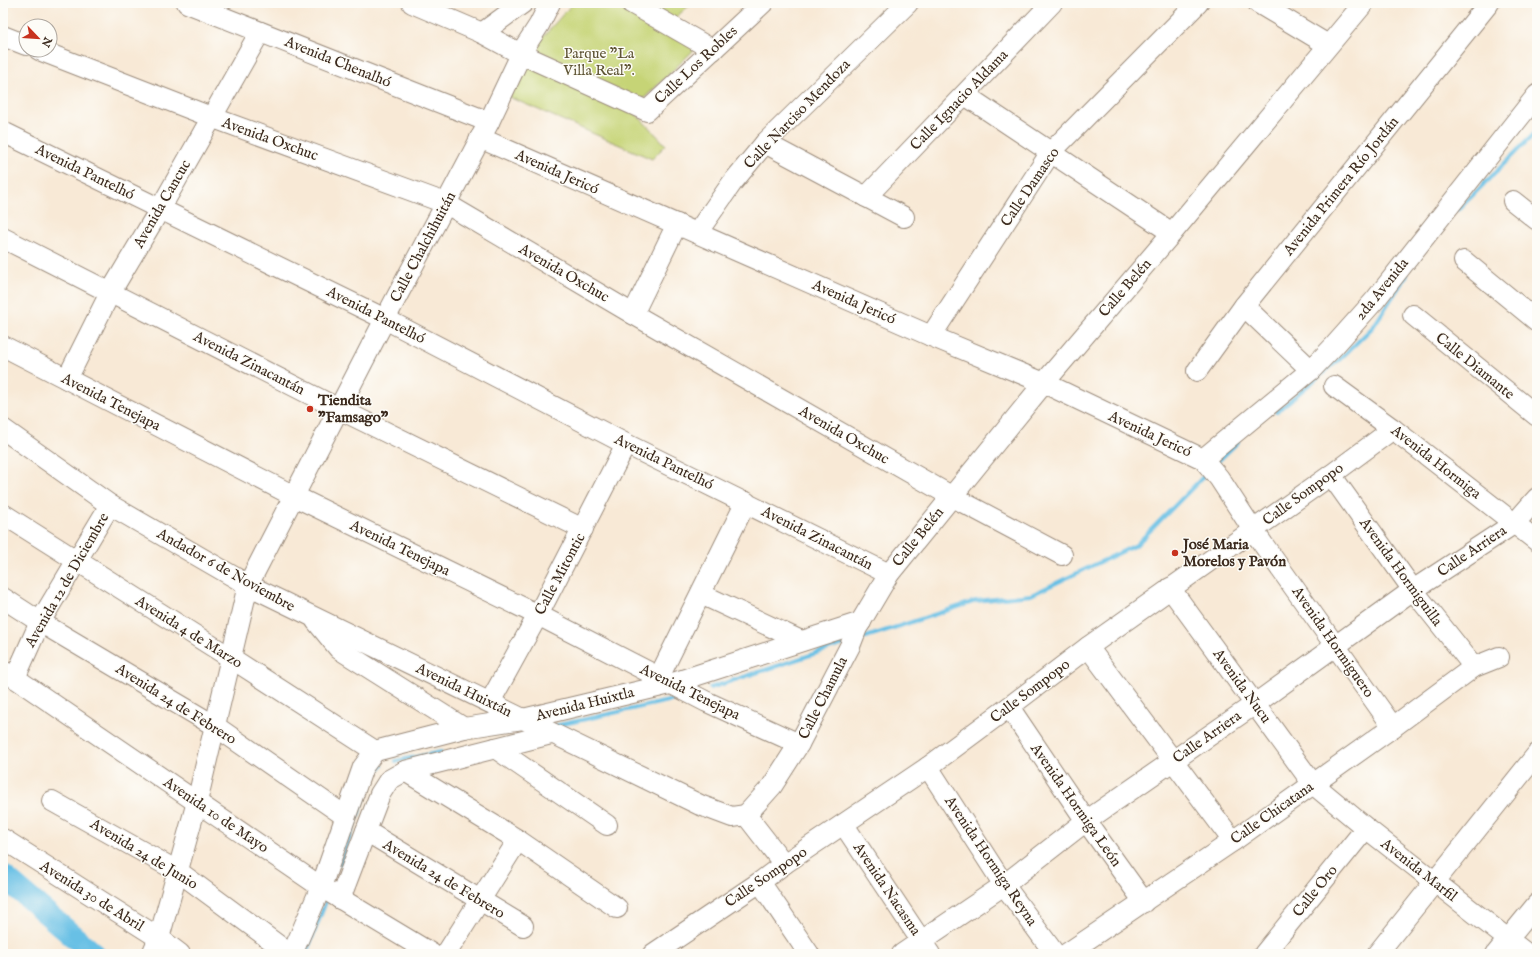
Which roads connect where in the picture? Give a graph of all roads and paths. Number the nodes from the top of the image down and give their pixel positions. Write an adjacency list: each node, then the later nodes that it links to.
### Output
1 (186, 3): 13 (street, Avenida Chenalhó)
2 (412, 3): 14 (street)
3 (523, 3): 14 (street)
4 (550, 3): 19 (street, Calle Chalchihuitán)
5 (631, 3): 18 (street)
6 (763, 3): 18 (street, Calle Los Robles)
7 (908, 3): 26 (street, Calle Narciso Mendoza)
8 (1052, 3): 21 (street, Calle Ignacio Aldama)
9 (1198, 3): 27 (street, Calle Damasco)
10 (1258, 3): 17 (street)
11 (1364, 3): 17 (street, Calle Belén)
12 (1489, 3): 40 (street, Avenida Primera Río Jordán)
13 (260, 32): 23 (street, Avenida Cancuc); 24 (street, Avenida Chenalhó)
14 (482, 33): 19 (street)
15 (3, 36): 16 (street)
16 (18, 42)
17 (1328, 45): 36 (street, Calle Belén)
18 (713, 50): 19 (street, Calle Los Robles)
19 (521, 54): 24 (street, Calle Chalchihuitán)
20 (58, 58): 23 (street, Avenida Oxchuc)
21 (965, 95): 27 (street); 28 (street, Calle Ignacio Aldama)
22 (1537, 95): 47 (street, 2da Avenida)
23 (211, 118): 30 (street, Avenida Oxchuc); 31 (street, Avenida Cancuc)
24 (485, 130): 30 (street, Calle Chalchihuitán); 34 (street, Avenida Jericó)
25 (3, 132): 31 (street, Avenida Pantelhó)
26 (765, 143): 28 (street); 35 (street, Calle Narciso Mendoza)
27 (1051, 152): 36 (street); 45 (street, Calle Damasco)
28 (866, 197): 32 (street)
29 (1513, 201): 33 (street)
30 (445, 204): 41 (street, Avenida Oxchuc); 43 (street, Calle Chalchihuitán)
31 (160, 209): 39 (street, Avenida Cancuc); 43 (street, Avenida Pantelhó)
32 (904, 217)
33 (1537, 220)
34 (677, 224): 35 (street, Avenida Jericó); 41 (street)
35 (697, 233): 45 (street, Avenida Jericó)
36 (1172, 233): 50 (street, Calle Belén)
37 (3, 238): 39 (street, Avenida Zinacantán)
38 (1464, 262): 44 (street)
39 (110, 293): 49 (street, Avenida Cancuc); 52 (street, Avenida Zinacantán)
40 (1244, 306): 47 (street); 48 (street, Avenida Primera Río Jordán)
41 (633, 314): 61 (street, Avenida Oxchuc)
42 (1413, 315): 53 (street, Calle Diamante)
43 (385, 319): 52 (street, Calle Chalchihuitán); 56 (street, Avenida Pantelhó)
44 (1537, 321)
45 (931, 336): 50 (street, Avenida Jericó)
46 (3, 346): 49 (street, Avenida Tenejapa)
47 (1311, 370): 57 (street, 2da Avenida)
48 (1198, 371)
49 (67, 379): 60 (street, Avenida Tenejapa)
50 (1044, 383): 57 (street, Avenida Jericó); 61 (street, Calle Belén)
51 (1334, 386): 54 (street, Avenida Hormiga)
52 (339, 408): 60 (street, Calle Chalchihuitán); 67 (street, Avenida Zinacantán)
53 (1537, 416)
54 (1393, 428): 58 (street, Calle Sompopo); 66 (street, Avenida Hormiga)
55 (3, 429): 64 (street, Andador 6 de Noviembre)
56 (626, 444): 63 (street, Avenida Pantelhó); 67 (street, Calle Mitontic)
57 (1205, 461): 59 (street, Avenida Jericó)
58 (1331, 475): 68 (street, Calle Sompopo); 75 (street, Avenida Hormiguilla)
59 (1219, 478): 68 (street, Avenida Hormiguero)
60 (294, 496): 73 (street, Calle Chalchihuitán); 78 (street, Avenida Tenejapa)
61 (951, 496): 70 (street, Avenida Oxchuc); 72 (street, Calle Belén)
62 (1537, 498): 66 (street, Calle Arriera)
63 (746, 502): 72 (street, Avenida Zinacantán); 76 (street)
64 (110, 505): 71 (street, Avenida 12 de Diciembre); 73 (street, Andador 6 de Noviembre)
65 (3, 514): 71 (street, Avenida 4 de Marzo)
66 (1514, 523): 69 (street, Avenida Hormiga); 75 (street, Calle Arriera)
67 (583, 529): 78 (street, Calle Mitontic)
68 (1253, 530): 74 (street, Calle Sompopo); 83 (street, Avenida Hormiguero)
69 (1537, 541)
70 (1062, 555)
71 (76, 561): 80 (street, Avenida 12 de Diciembre); 86 (street, Avenida 4 de Marzo)
72 (889, 574): 81 (street, Calle Chamula)
73 (248, 585): 79 (street, Andador 6 de Noviembre); 86 (street, Calle Chalchihuitán)
74 (1170, 588): 84 (street, Calle Sompopo); 91 (street, Avenida Nucu)
75 (1413, 590): 83 (street, Calle Arriera); 87 (street, Avenida Hormiguilla)
76 (701, 594): 82 (street); 89 (street)
77 (3, 598): 80 (street, Avenida 24 de Febrero)
78 (538, 615): 89 (street, Avenida Tenejapa); 90 (street, Calle Mitontic)
79 (313, 616): 90 (street, Avenida Huixtán); 96 (street, Andador 6 de Noviembre)
80 (40, 622): 88 (street, Avenida 12 de Diciembre); 94 (street, Avenida 24 de Febrero)
81 (856, 632): 82 (street, Avenida Huixtla); 98 (street, Calle Chamula)
82 (799, 640): 89 (street, Avenida Huixtla)
83 (1335, 645): 91 (street, Calle Arriera); 95 (street, Avenida Hormiguero)
84 (1088, 646): 92 (street, Calle Sompopo); 102 (street)
85 (1499, 656): 87 (street, Calle Chicatana)
86 (231, 658): 94 (street, Calle Chalchihuitán); 100 (street, Avenida 4 de Marzo)
87 (1474, 668): 95 (street, Calle Chicatana)
88 (9, 674): 107 (street, Avenida 10 de Mayo)
89 (664, 681): 93 (street, Avenida Huixtla); 98 (street, Avenida Tenejapa)
90 (490, 702): 93 (street, Avenida Huixtán)
91 (1255, 704): 102 (street, Calle Arriera); 105 (street, Avenida Nucu)
92 (1009, 707): 103 (street, Calle Sompopo); 110 (street, Avenida Hormiga León)
93 (523, 719): 96 (street, Avenida Huixtla); 97 (street, Avenida Huixtán)
94 (215, 726): 107 (street, Calle Chalchihuitán); 109 (street, Avenida 24 de Febrero)
95 (1393, 727): 105 (street, Calle Chicatana)
96 (464, 728): 100 (street, Avenida Huixtla)
97 (551, 734): 99 (street); 108 (street, Avenida Huixtán)
98 (799, 744): 108 (street, Calle Chamula)
99 (495, 748): 104 (street); 111 (street)
100 (375, 751): 109 (street)
101 (1536, 757): 121 (street)
102 (1172, 761): 110 (street, Calle Arriera); 117 (street)
103 (928, 767): 112 (street, Calle Sompopo); 122 (street, Avenida Hormiga Reyna)
104 (405, 771): 114 (street); 116 (street)
105 (1313, 784): 113 (street, Avenida Marfil); 117 (street, Calle Chicatana)
106 (52, 801): 119 (street, Avenida 24 de Junio)
107 (197, 802): 119 (street, Calle Chalchihuitán); 123 (street, Avenida 10 de Mayo)
108 (746, 815): 118 (street)
109 (345, 816): 123 (street)
110 (1086, 821): 122 (street, Calle Arriera); 125 (street, Avenida Hormiga León)
111 (607, 825)
112 (844, 825): 118 (street, Calle Sompopo); 130 (street, Avenida Nacasma)
113 (1366, 828): 121 (street, Avenida Marfil); 132 (street, Calle Oro)
114 (366, 831): 123 (street); 124 (street, Avenida 24 de Febrero)
115 (3, 839): 129 (street, Avenida 30 de Abril)
116 (518, 840): 124 (street); 127 (street)
117 (1233, 841): 125 (street, Calle Chicatana)
118 (784, 864): 120 (street, Calle Sompopo)
119 (179, 872): 129 (street, Calle Chalchihuitán); 135 (street, Avenida 24 de Junio)
120 (760, 882): 133 (street, Calle Sompopo); 138 (street)
121 (1436, 882): 131 (street, Avenida Marfil); 142 (street)
122 (1004, 886): 130 (street, Calle Arriera); 140 (street, Avenida Hormiga Reyna)
123 (331, 893): 135 (street); 136 (street, Avenida 10 de Mayo)
124 (480, 900): 128 (street, Avenida 24 de Febrero); 137 (street)
125 (1144, 902): 141 (street, Calle Chicatana)
126 (1537, 904): 131 (street)
127 (618, 908)
128 (523, 926)
129 (155, 946): 134 (street, Avenida 30 de Abril)
130 (925, 947): 139 (street, Calle Arriera)
131 (1502, 947): 143 (street, Avenida Marfil)
132 (1272, 951)
133 (662, 952)
134 (180, 954)
135 (291, 954)
136 (432, 954)
137 (446, 954)
138 (809, 954)
139 (902, 954)
140 (1055, 954)
141 (1066, 954)
142 (1377, 954)
143 (1527, 954)

